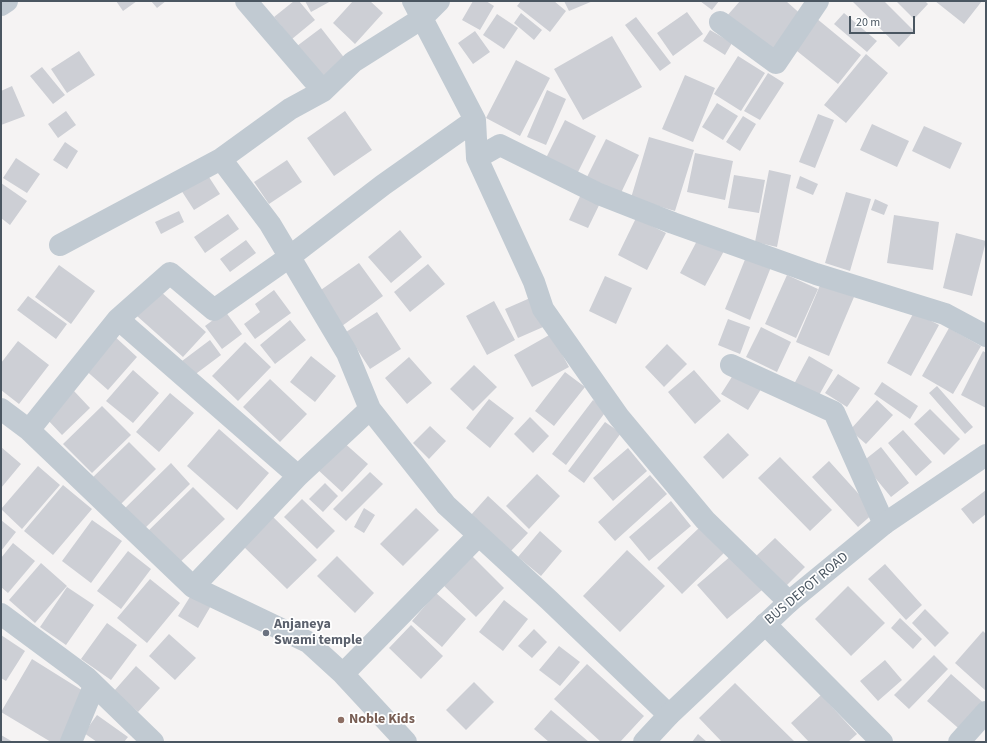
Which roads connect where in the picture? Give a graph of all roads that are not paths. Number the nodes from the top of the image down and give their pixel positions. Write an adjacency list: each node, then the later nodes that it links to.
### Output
1 (7, 1): 5 (street)
2 (246, 1): 8 (street)
3 (440, 1): 6 (street)
4 (818, 1): 7 (street)
5 (1, 5)
6 (417, 10): 8 (street); 9 (street)
7 (720, 22)
8 (323, 91): 11 (street)
9 (475, 120): 10 (street); 13 (street)
10 (477, 158): 15 (street); 25 (street)
11 (221, 159): 12 (street); 13 (street)
12 (60, 245)
13 (288, 258): 14 (street); 18 (street)
14 (118, 319): 19 (street); 21 (street)
15 (986, 336)
16 (731, 365): 22 (street)
17 (1, 409): 19 (street)
18 (370, 409): 21 (street); 23 (street)
19 (29, 430): 24 (street)
20 (986, 455): 22 (street, BUS DEPOT ROAD)
21 (298, 476): 24 (street)
22 (884, 524): 25 (street, BUS DEPOT ROAD)
23 (478, 536): 28 (street); 31 (street)
24 (193, 587): 28 (street)
25 (790, 602): 27 (street, BUS DEPOT ROAD)
26 (1, 614): 29 (street)
27 (765, 624): 31 (street, BUS DEPOT ROAD); 36 (street)
28 (343, 674): 34 (street)
29 (94, 686): 32 (street); 33 (street)
30 (986, 712): 37 (street)
31 (669, 715): 35 (street, BUS DEPOT ROAD)
32 (71, 742)
33 (153, 742)
34 (406, 742)
35 (644, 742)
36 (882, 742)
37 (958, 742)

